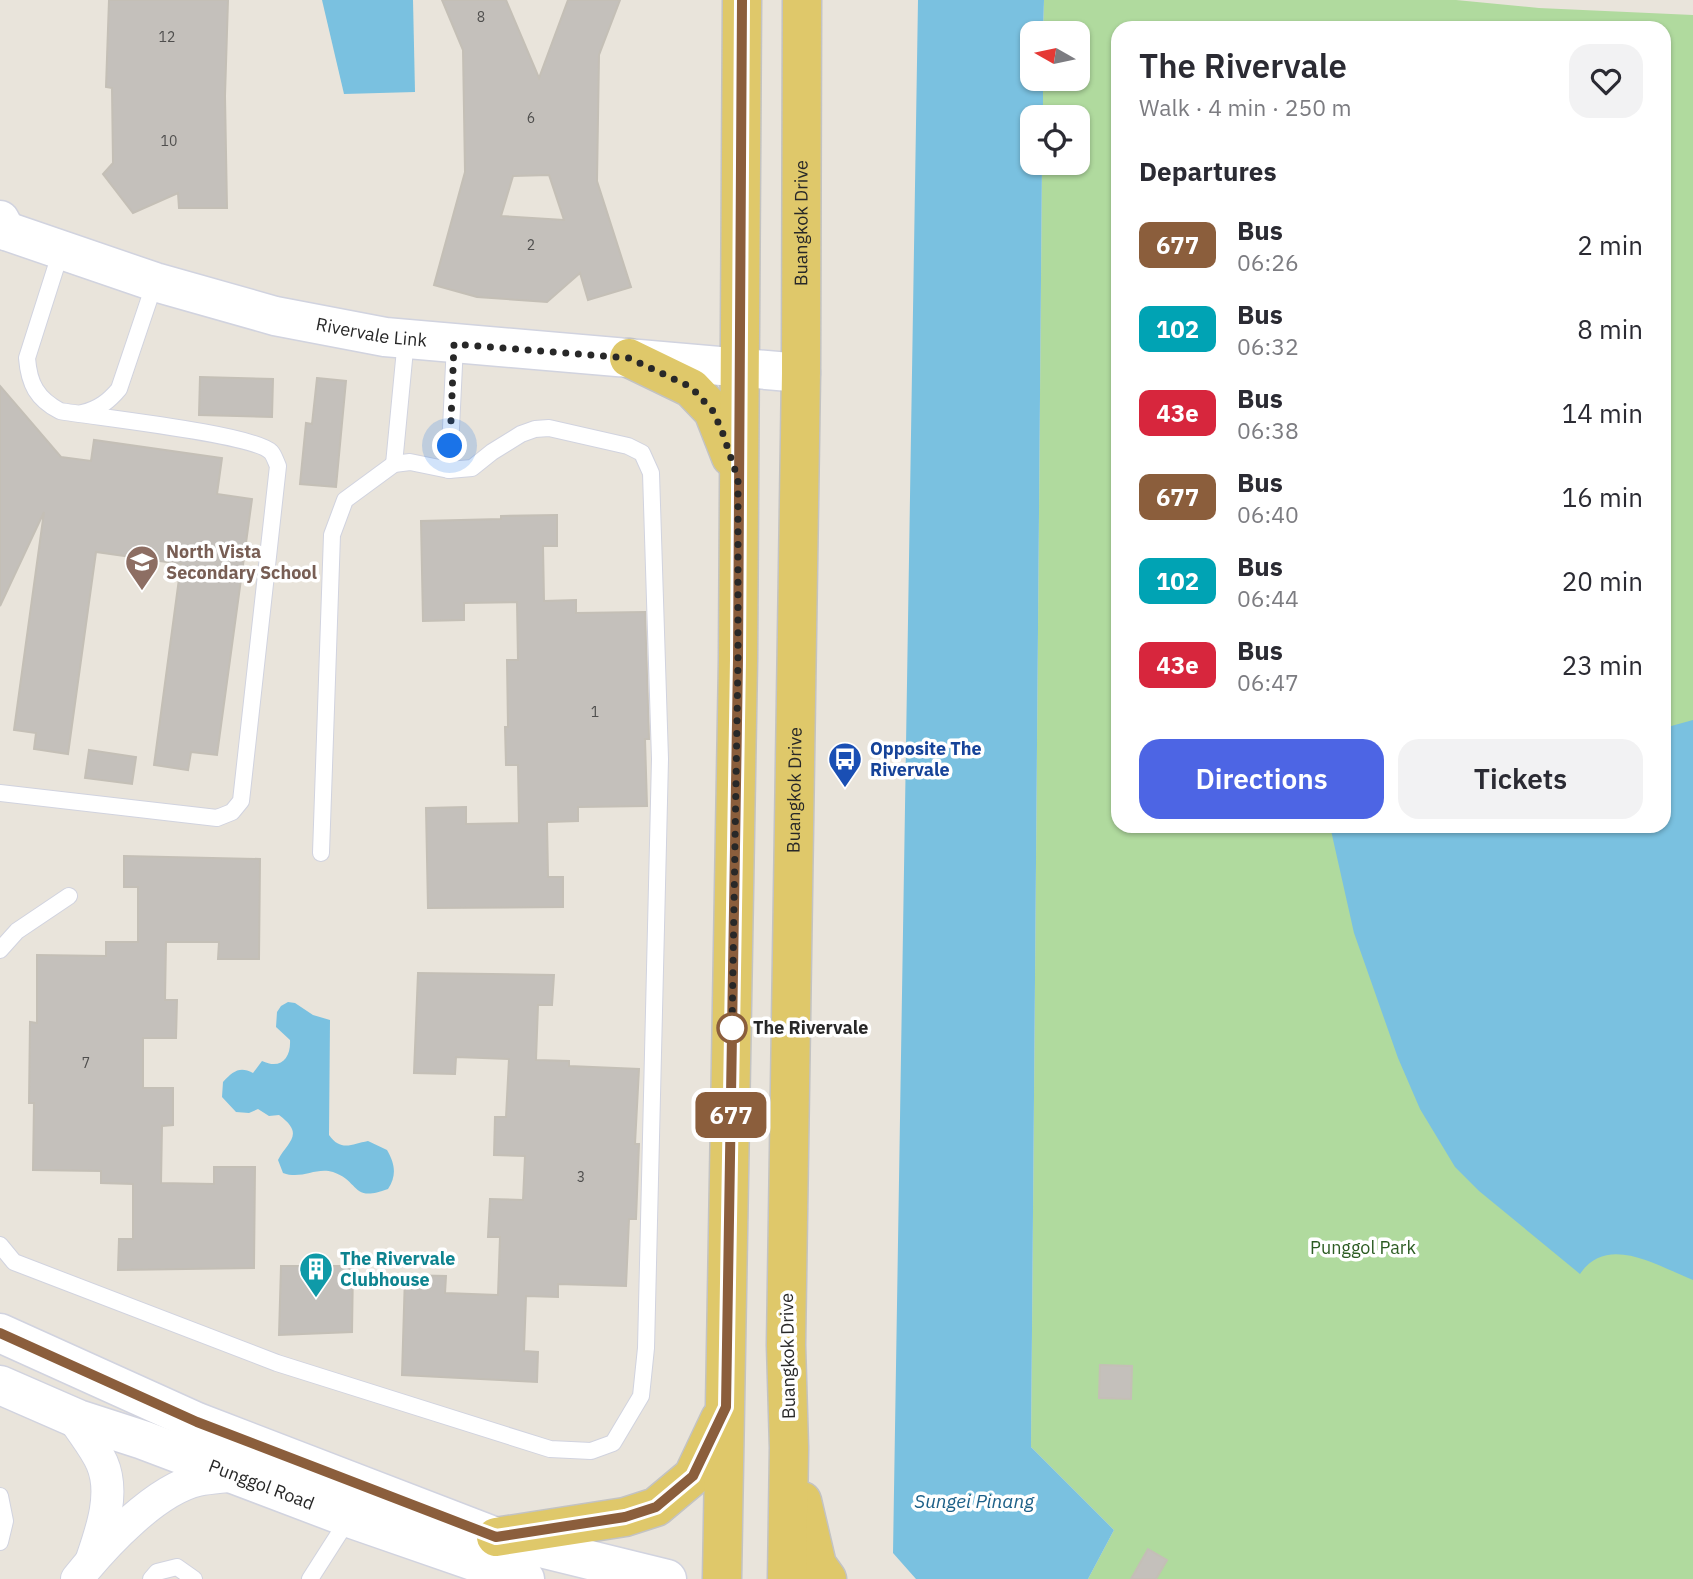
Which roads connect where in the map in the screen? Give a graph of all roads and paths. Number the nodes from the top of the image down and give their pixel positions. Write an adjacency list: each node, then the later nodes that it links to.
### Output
1 (742, 0): 9 (main road)
2 (802, 0): 10 (main road, Buangkok Drive)
3 (2, 226): 4 (main road, Rivervale Link)
4 (61, 251): 5 (main road, Rivervale Link); 11 (lane)
5 (155, 282): 6 (main road, Rivervale Link); 11 (lane)
6 (406, 339): 7 (main road, Rivervale Link); 12 (lane)
7 (454, 344): 8 (main road, Rivervale Link); 13 (lane)
8 (629, 358): 9 (main road, Rivervale Link); 14 (main road)
9 (740, 368): 10 (main road, Rivervale Link); 14 (main road)
10 (801, 373): 24 (main road, Buangkok Drive)
11 (77, 414): 15 (lane)
12 (394, 464): 13 (lane); 16 (lane)
13 (449, 470): 19 (lane)
14 (738, 479): 22 (main road)
15 (0, 793)
16 (321, 853)
17 (69, 896): 18 (lane)
18 (0, 950)
19 (0, 1245)
20 (0, 1333): 28 (main road, Punggol Road)
21 (0, 1385): 23 (main road, Punggol Road)
22 (726, 1407): 28 (main road); 36 (main road)
23 (73, 1417): 25 (main road, Punggol Road); 30 (street)
24 (789, 1448): 37 (main road, Buangkok Drive); 38 (main road)
25 (236, 1475): 27 (main road, Punggol Road); 30 (street)
26 (0, 1496): 29 (lane)
27 (349, 1518): 33 (lane); 34 (main road, Punggol Road)
28 (496, 1537): 35 (main road, Punggol Road)
29 (0, 1542)
30 (85, 1570)
31 (151, 1579): 32 (lane)
32 (194, 1579)
33 (310, 1579)
34 (525, 1579)
35 (667, 1579)
36 (722, 1579)
37 (787, 1579)
38 (827, 1579)

